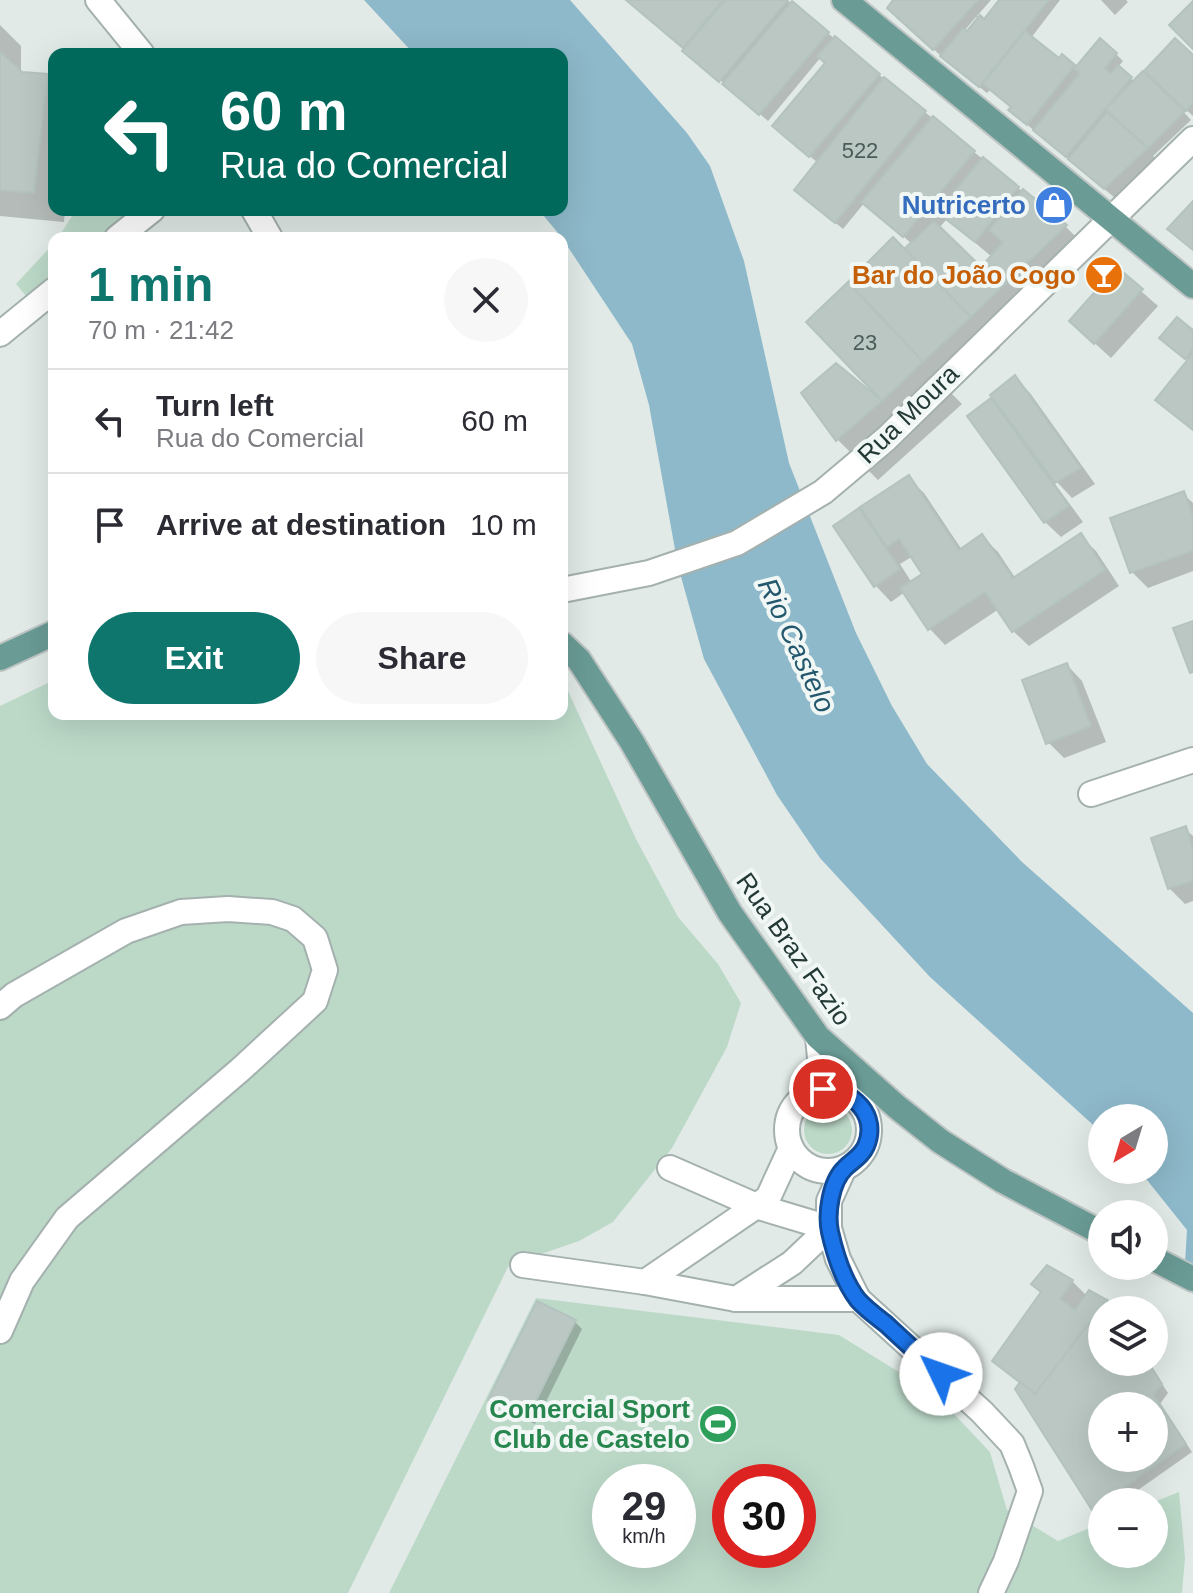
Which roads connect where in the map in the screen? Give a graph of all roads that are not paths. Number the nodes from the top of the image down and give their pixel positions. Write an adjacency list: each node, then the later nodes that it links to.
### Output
1 (98, 0): 3 (street)
2 (844, 0): 6 (main road)
3 (137, 48)
4 (1193, 139): 6 (street, Rua Moura)
5 (144, 216): 7 (street)
6 (1111, 220): 8 (main road); 11 (street, Rua Moura)
7 (124, 232)
8 (1193, 286)
9 (48, 295): 10 (street)
10 (0, 334)
11 (568, 589)
12 (48, 636): 14 (main road)
13 (568, 650): 18 (main road, Rua Braz Fazio)
14 (0, 658)
15 (1193, 760): 16 (street)
16 (1091, 794)
17 (0, 1007): 34 (street)
18 (818, 1037): 19 (street); 20 (main road, Rua Braz Fazio)
19 (823, 1089): 21 (street); 22 (street)
20 (897, 1107): 21 (street); 26 (main road, Rua Braz Fazio)
21 (867, 1115): 24 (street)
22 (791, 1148): 24 (street); 25 (street)
23 (670, 1168): 25 (street)
24 (844, 1168): 27 (street)
25 (759, 1207): 27 (street); 31 (street)
26 (1088, 1226)
27 (829, 1228): 32 (street); 33 (street)
28 (523, 1265): 31 (street)
29 (1168, 1266): 30 (main road)
30 (1193, 1279)
31 (645, 1282): 32 (street)
32 (736, 1299): 33 (street)
33 (858, 1299): 35 (street)
34 (0, 1331)
35 (991, 1593)

